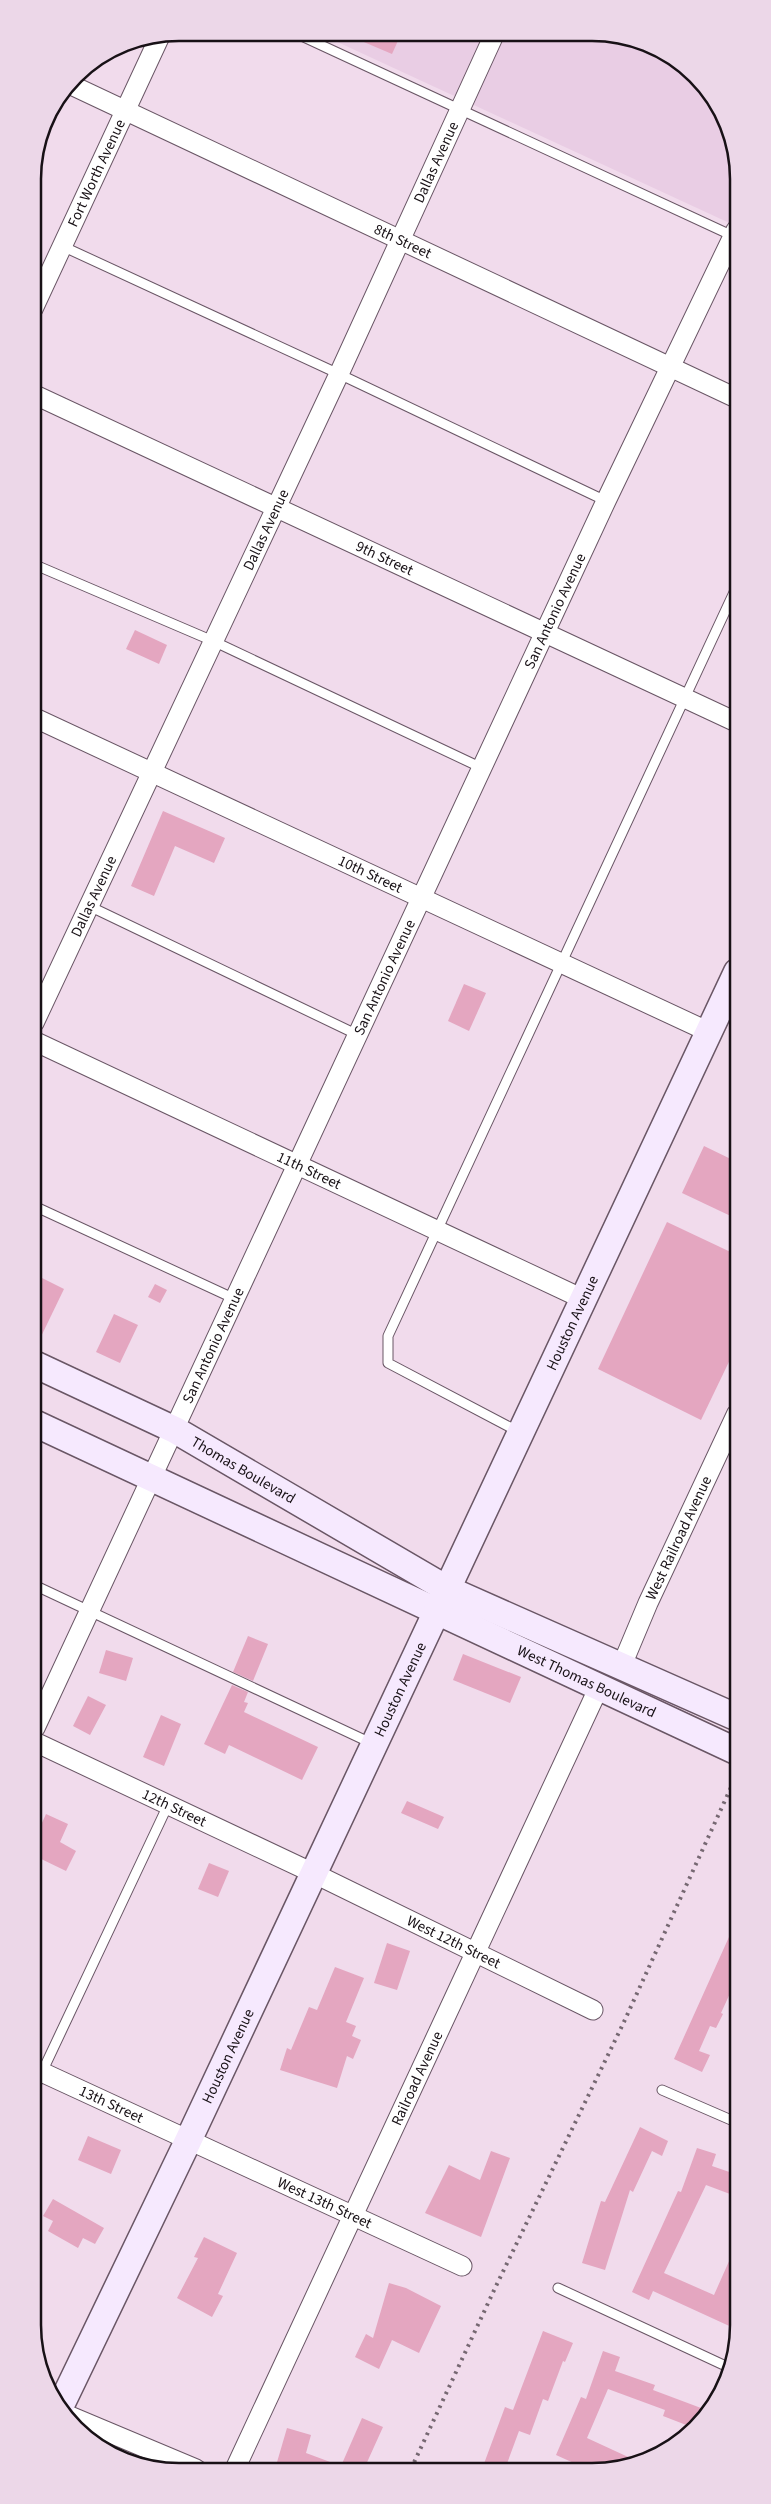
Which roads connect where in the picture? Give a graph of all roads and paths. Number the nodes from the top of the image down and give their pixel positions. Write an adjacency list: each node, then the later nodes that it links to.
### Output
1 (313, 41): 5 (lane)
2 (491, 41): 5 (street, Dallas Avenue)
3 (157, 43): 6 (street, Fort Worth Avenue)
4 (76, 87): 6 (street, 8th Street)
5 (460, 108): 7 (lane); 8 (street, Dallas Avenue)
6 (125, 111): 8 (street, 8th Street); 10 (street, Fort Worth Avenue)
7 (730, 231)
8 (400, 240): 12 (street, 8th Street); 13 (street, Dallas Avenue)
9 (730, 241): 12 (street, San Antonio Avenue)
10 (62, 246): 11 (street, Fort Worth Avenue); 13 (lane)
11 (42, 289)
12 (670, 367): 14 (street, 8th Street); 16 (street, San Antonio Avenue)
13 (339, 374): 16 (lane); 17 (street, Dallas Avenue)
14 (730, 395)
15 (42, 398): 17 (street, 9th Street)
16 (606, 502): 20 (street, San Antonio Avenue)
17 (276, 508): 20 (street, 9th Street); 21 (street, Dallas Avenue)
18 (42, 568): 21 (lane)
19 (730, 601): 22 (lane)
20 (545, 633): 22 (street, 9th Street); 25 (street, San Antonio Avenue)
21 (213, 641): 25 (lane); 26 (street, Dallas Avenue)
22 (684, 698): 23 (street, 9th Street); 29 (lane)
23 (730, 719)
24 (42, 721): 26 (street, 10th Street)
25 (482, 768): 27 (street, San Antonio Avenue)
26 (151, 772): 27 (street, 10th Street); 28 (street, Dallas Avenue)
27 (421, 898): 29 (street, 10th Street); 33 (street, San Antonio Avenue)
28 (89, 906): 31 (street, Dallas Avenue); 33 (lane)
29 (561, 963): 32 (street, 10th Street); 37 (lane)
30 (730, 987): 32 (main road, Houston Avenue)
31 (42, 1007)
32 (708, 1032): 39 (main road, Houston Avenue)
33 (358, 1035): 35 (street, San Antonio Avenue)
34 (42, 1045): 35 (street, 11th Street)
35 (297, 1165): 37 (street, 11th Street); 38 (street, San Antonio Avenue)
36 (42, 1209): 38 (lane)
37 (436, 1230): 39 (street, 11th Street); 44 (lane)
38 (235, 1299): 43 (street, San Antonio Avenue)
39 (583, 1299): 44 (main road, Houston Avenue)
40 (41, 1367): 43 (main road, Thomas Boulevard)
41 (41, 1426): 45 (main road)
42 (729, 1429): 49 (street, West Railroad Avenue)
43 (175, 1430): 45 (street, San Antonio Avenue); 47 (main road, Thomas Boulevard)
44 (521, 1433): 47 (main road, Houston Avenue)
45 (152, 1478): 47 (main road); 48 (street, San Antonio Avenue)
46 (41, 1588): 48 (lane)
47 (442, 1600): 49 (main road, West Thomas Boulevard); 50 (main road, West Thomas Boulevard); 53 (main road, Houston Avenue)
48 (90, 1611): 51 (street, San Antonio Avenue); 53 (lane)
49 (622, 1665): 52 (main road, West Thomas Boulevard)
50 (599, 1687): 55 (main road, West Thomas Boulevard); 58 (street, Railroad Avenue)
51 (41, 1713)
52 (729, 1714)
53 (374, 1744): 57 (main road, Houston Avenue)
54 (41, 1745): 56 (street, 12th Street)
55 (729, 1748)
56 (168, 1805): 57 (street, 12th Street); 60 (lane)
57 (314, 1873): 58 (street, West 12th Street); 64 (main road, Houston Avenue)
58 (475, 1953): 59 (street, West 12th Street); 65 (street, Railroad Avenue)
59 (594, 2010)
60 (41, 2067)
61 (41, 2078): 64 (street, 13th Street)
62 (662, 2090): 63 (lane)
63 (729, 2119)
64 (188, 2141): 65 (street, West 13th Street); 69 (main road, Houston Avenue)
65 (353, 2217): 66 (street, West 13th Street); 72 (street, Railroad Avenue)
66 (462, 2266)
67 (558, 2288): 68 (lane)
68 (723, 2365)
69 (63, 2400)
70 (80, 2420): 71 (street)
71 (182, 2463)
72 (238, 2463)

